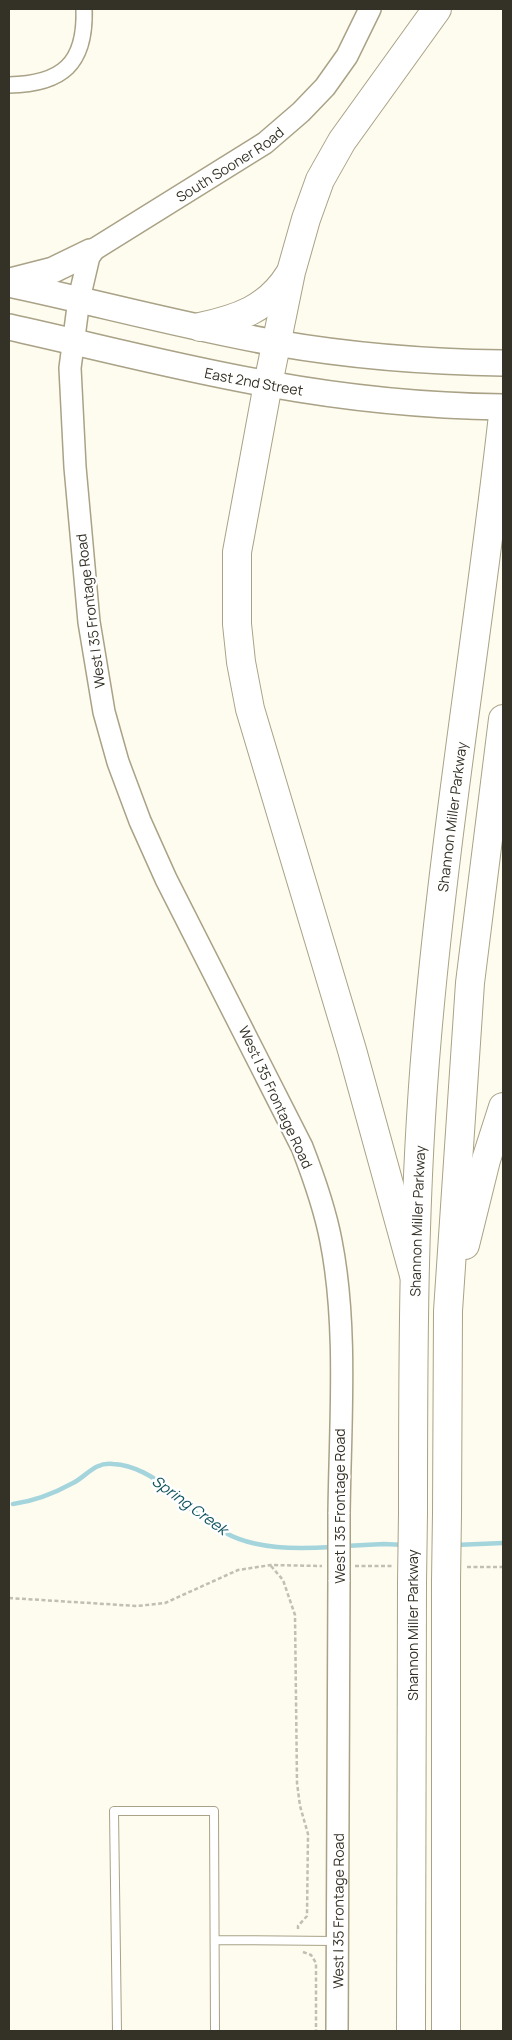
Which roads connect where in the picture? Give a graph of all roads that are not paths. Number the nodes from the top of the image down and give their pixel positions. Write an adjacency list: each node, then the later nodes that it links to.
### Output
1 (84, 9): 4 (street)
2 (370, 9): 5 (street, South Sooner Road)
3 (437, 9): 6 (highway)
4 (9, 85)
5 (90, 252): 7 (main road); 8 (street)
6 (291, 272): 10 (highway); 12 (highway)
7 (9, 283): 8 (main road)
8 (79, 299): 10 (main road); 11 (street, West I 35 Frontage Road)
9 (9, 327): 11 (main road, East 2nd Street)
10 (200, 327): 12 (main road)
11 (73, 341): 14 (main road, East 2nd Street); 22 (street, West I 35 Frontage Road, bridge)
12 (276, 342): 13 (main road); 14 (highway)
13 (503, 363)
14 (268, 384): 15 (main road, East 2nd Street); 19 (highway)
15 (503, 407)
16 (503, 415): 19 (highway, Shannon Miller Parkway)
17 (503, 719): 20 (highway)
18 (503, 1107): 20 (highway)
19 (414, 1275): 26 (highway, Shannon Miller Parkway, bridge)
20 (448, 1312): 27 (highway, bridge)
21 (215, 1940): 22 (lane); 23 (lane); 24 (lane)
22 (338, 1941): 25 (street, West I 35 Frontage Road)
23 (117, 2031)
24 (215, 2031)
25 (337, 2031)
26 (411, 2031)
27 (446, 2031)

